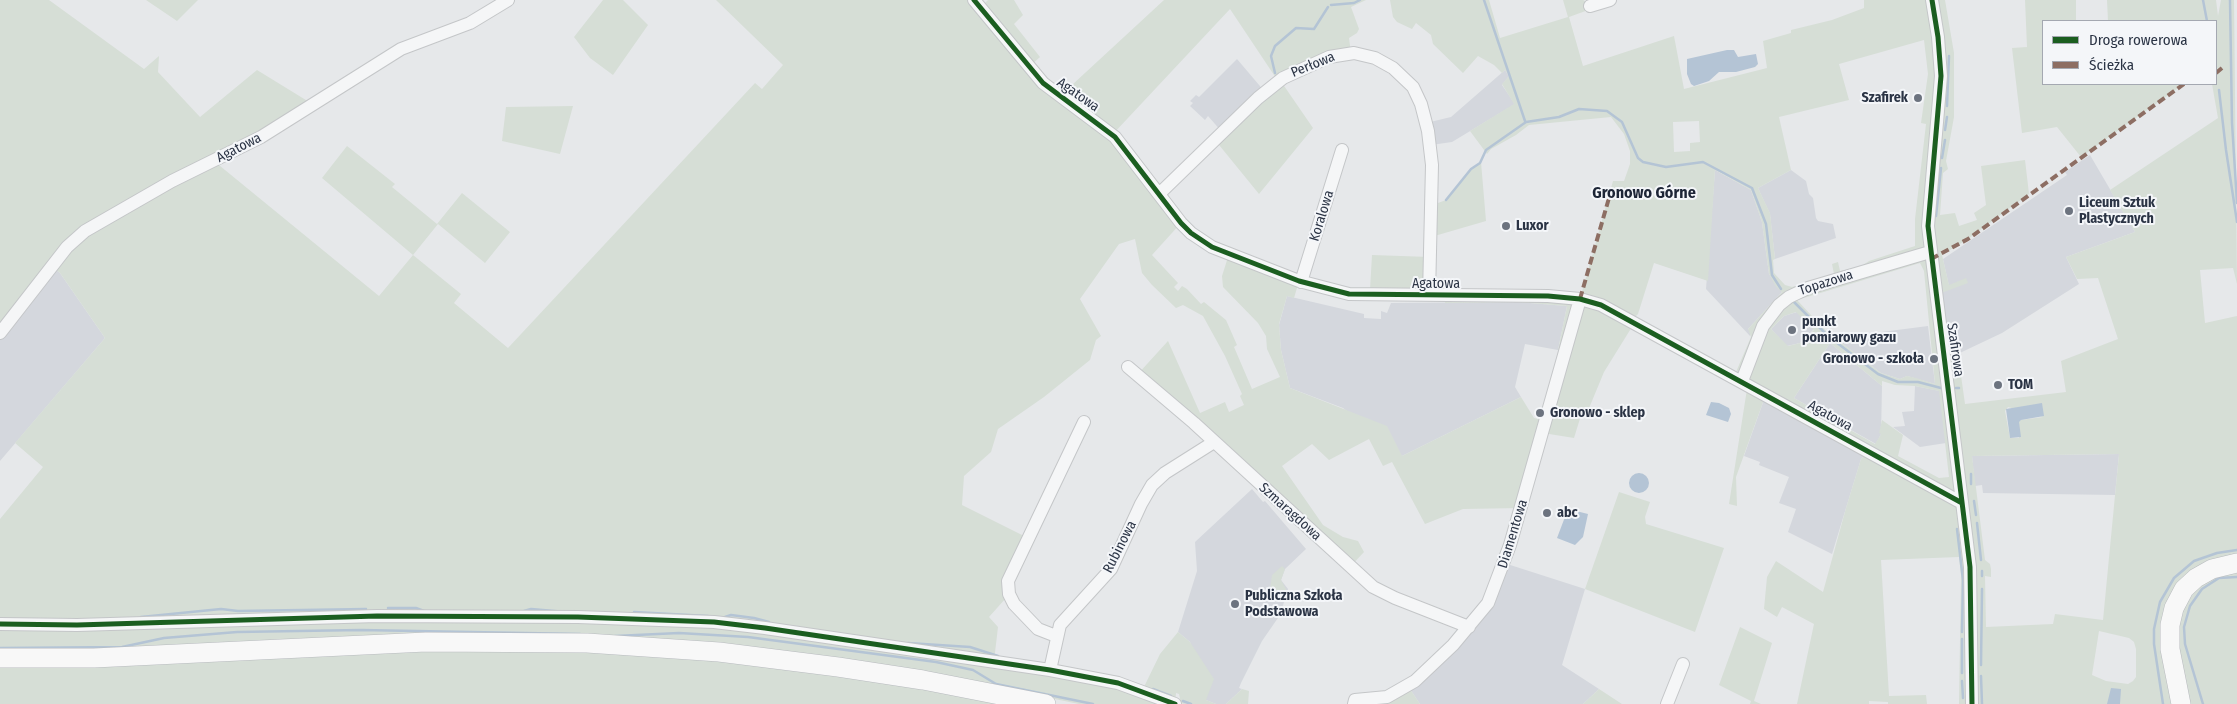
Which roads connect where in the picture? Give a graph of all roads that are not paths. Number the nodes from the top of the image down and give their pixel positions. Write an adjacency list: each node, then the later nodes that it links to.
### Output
1 (508, 0): 12 (street, Agatowa)
2 (974, 0): 7 (street, Agatowa)
3 (1610, 0): 5 (street)
4 (1932, 0): 8 (street, Szafirowa)
5 (1590, 6)
6 (1342, 150): 9 (street, Koralowa)
7 (1159, 194): 9 (street, Agatowa); 10 (street, Perłowa)
8 (1930, 252): 14 (street, Topazowa); 17 (street, Szafirowa)
9 (1301, 282): 10 (street, Agatowa)
10 (1430, 295): 11 (street, Agatowa)
11 (1580, 299): 14 (street, Agatowa); 20 (street, Diamentowa)
12 (0, 333)
13 (1128, 367): 16 (street, Szmaragdowa)
14 (1742, 381): 17 (street, Agatowa)
15 (1084, 422): 21 (street)
16 (1214, 442): 20 (street, Szmaragdowa); 21 (street, Rubinowa)
17 (1962, 503): 29 (street, Szafirowa)
18 (2237, 563): 30 (highway)
19 (0, 624): 24 (street)
20 (1469, 628): 25 (street, Diamentowa)
21 (1056, 636): 24 (street, Rubinowa)
22 (0, 658): 26 (highway)
23 (1683, 664): 28 (street)
24 (1050, 670): 27 (street)
25 (1355, 702)
26 (1046, 704)
27 (1175, 704)
28 (1667, 704)
29 (1972, 704)
30 (2181, 704)

